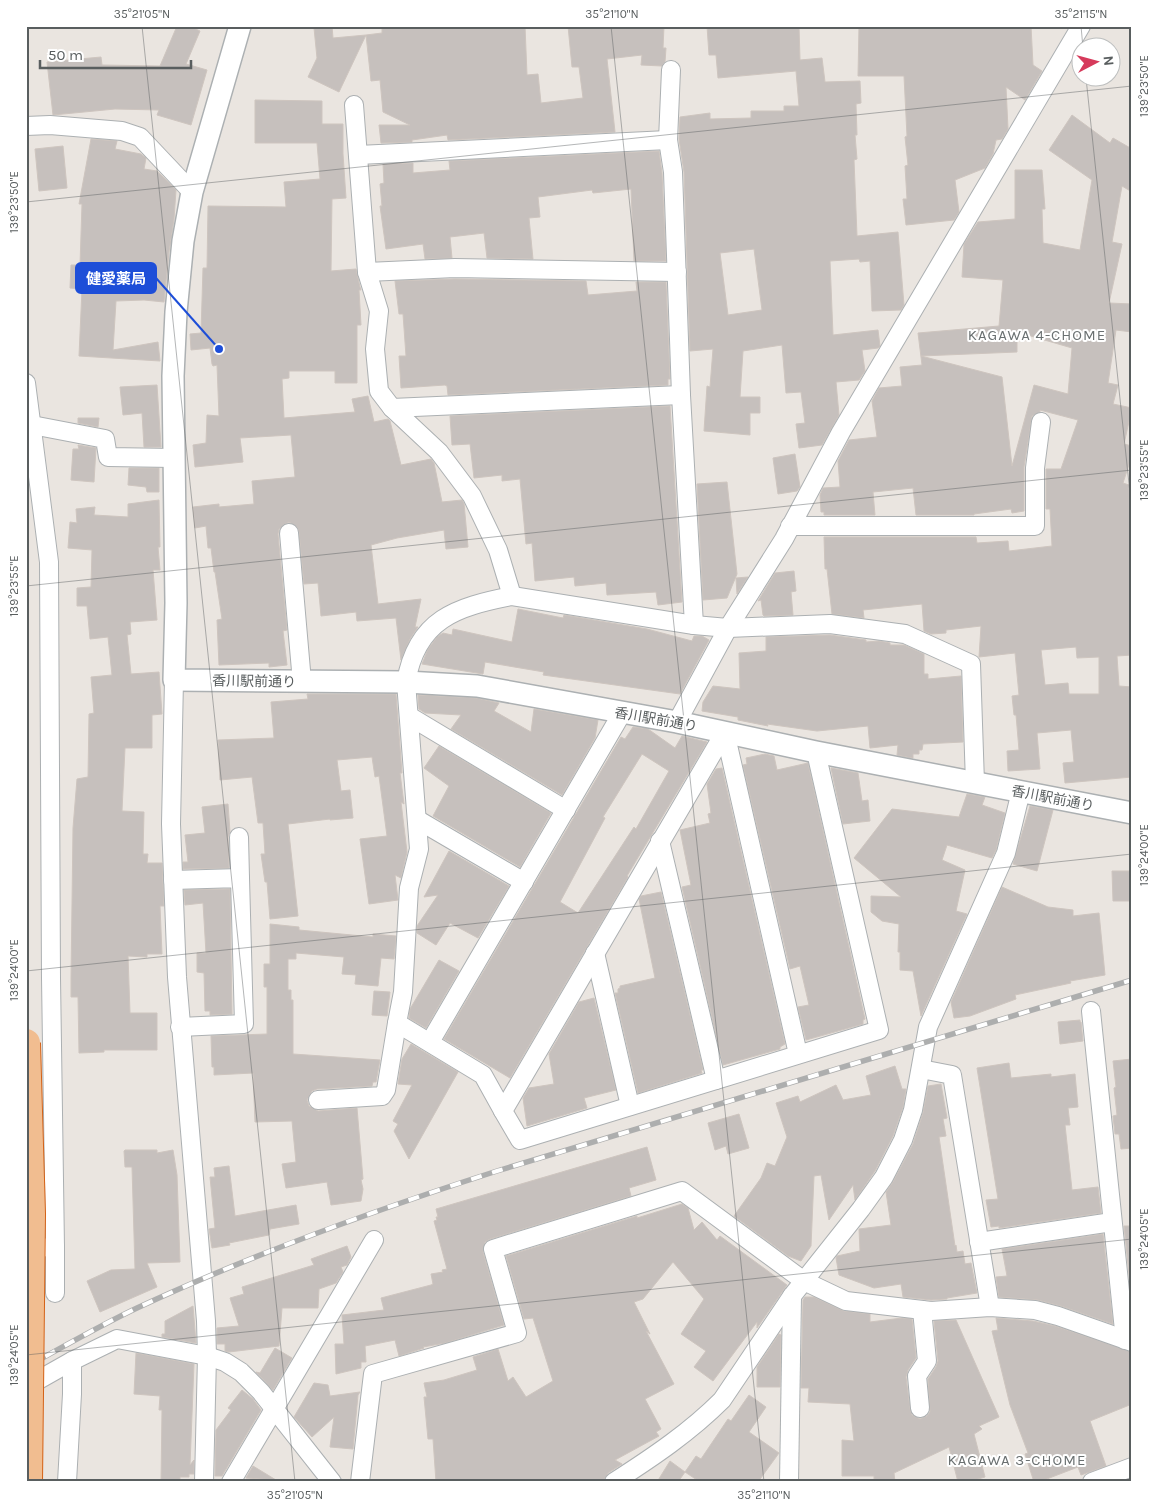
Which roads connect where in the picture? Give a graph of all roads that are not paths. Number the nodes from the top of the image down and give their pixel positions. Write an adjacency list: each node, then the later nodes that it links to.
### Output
1 (240, 26): 8 (street)
2 (1081, 26): 17 (street)
3 (670, 70): 6 (street)
4 (354, 105): 7 (street)
5 (26, 126): 8 (street)
6 (668, 140): 7 (street); 10 (street)
7 (358, 155): 9 (street)
8 (192, 192): 16 (street)
9 (367, 272): 10 (street); 13 (street)
10 (677, 272): 12 (street)
11 (26, 382): 15 (street)
12 (681, 395): 13 (street); 20 (street)
13 (392, 408): 19 (street)
14 (1041, 422): 17 (street)
15 (32, 425): 16 (street); 55 (street)
16 (174, 458): 22 (street)
17 (790, 526): 21 (street)
18 (289, 533): 23 (street)
19 (512, 596): 20 (street); 24 (street)
20 (694, 624): 21 (street)
21 (728, 628): 27 (street); 30 (street)
22 (174, 680): 23 (street, 香川駅前通り); 38 (street)
23 (302, 682): 24 (street, 香川駅前通り)
24 (406, 682): 25 (street, 香川駅前通り); 26 (street)
25 (622, 713): 27 (street, 香川駅前通り); 32 (street)
26 (409, 716): 32 (street); 34 (street)
27 (677, 722): 28 (street, 香川駅前通り)
28 (725, 732): 29 (street, 香川駅前通り); 36 (street); 46 (street)
29 (816, 752): 30 (street, 香川駅前通り); 46 (street)
30 (975, 783): 31 (street, 香川駅前通り)
31 (1021, 791): 33 (street, 香川駅前通り); 47 (street)
32 (566, 810): 39 (street)
33 (1132, 813)
34 (418, 820): 39 (street); 42 (street)
35 (239, 837): 37 (street)
36 (660, 841): 40 (street); 48 (street)
37 (240, 878): 38 (street); 43 (street)
38 (173, 880): 43 (street)
39 (524, 882): 44 (street)
40 (596, 953): 50 (street); 51 (street)
41 (1091, 1011): 52 (street)
42 (398, 1023): 44 (street); 49 (street)
43 (180, 1027): 63 (street)
44 (430, 1042): 51 (street)
45 (26, 1044): 69 (highway, bridge)
46 (798, 1054): 48 (street)
47 (921, 1069): 54 (street); 57 (street)
48 (716, 1080): 50 (street)
49 (318, 1100)
50 (630, 1106): 51 (street)
51 (503, 1111)
52 (1112, 1222): 54 (street); 62 (street)
53 (374, 1240): 66 (street)
54 (979, 1242): 60 (street)
55 (55, 1247): 56 (street); 58 (street)
56 (26, 1248)
57 (804, 1280): 59 (street); 61 (street); 74 (street)
58 (55, 1293)
59 (792, 1296): 75 (street); 76 (street)
60 (990, 1307): 61 (street); 62 (street)
61 (922, 1310): 67 (street)
62 (1128, 1341)
63 (207, 1356): 64 (street); 66 (street); 71 (street)
64 (72, 1361): 65 (street); 70 (street)
65 (26, 1387)
66 (275, 1408): 72 (street); 73 (street)
67 (920, 1408)
68 (1132, 1467): 77 (street)
69 (28, 1482)
70 (66, 1482)
71 (204, 1482)
72 (231, 1482)
73 (332, 1482)
74 (360, 1482)
75 (614, 1482)
76 (790, 1482)
77 (1092, 1482)

